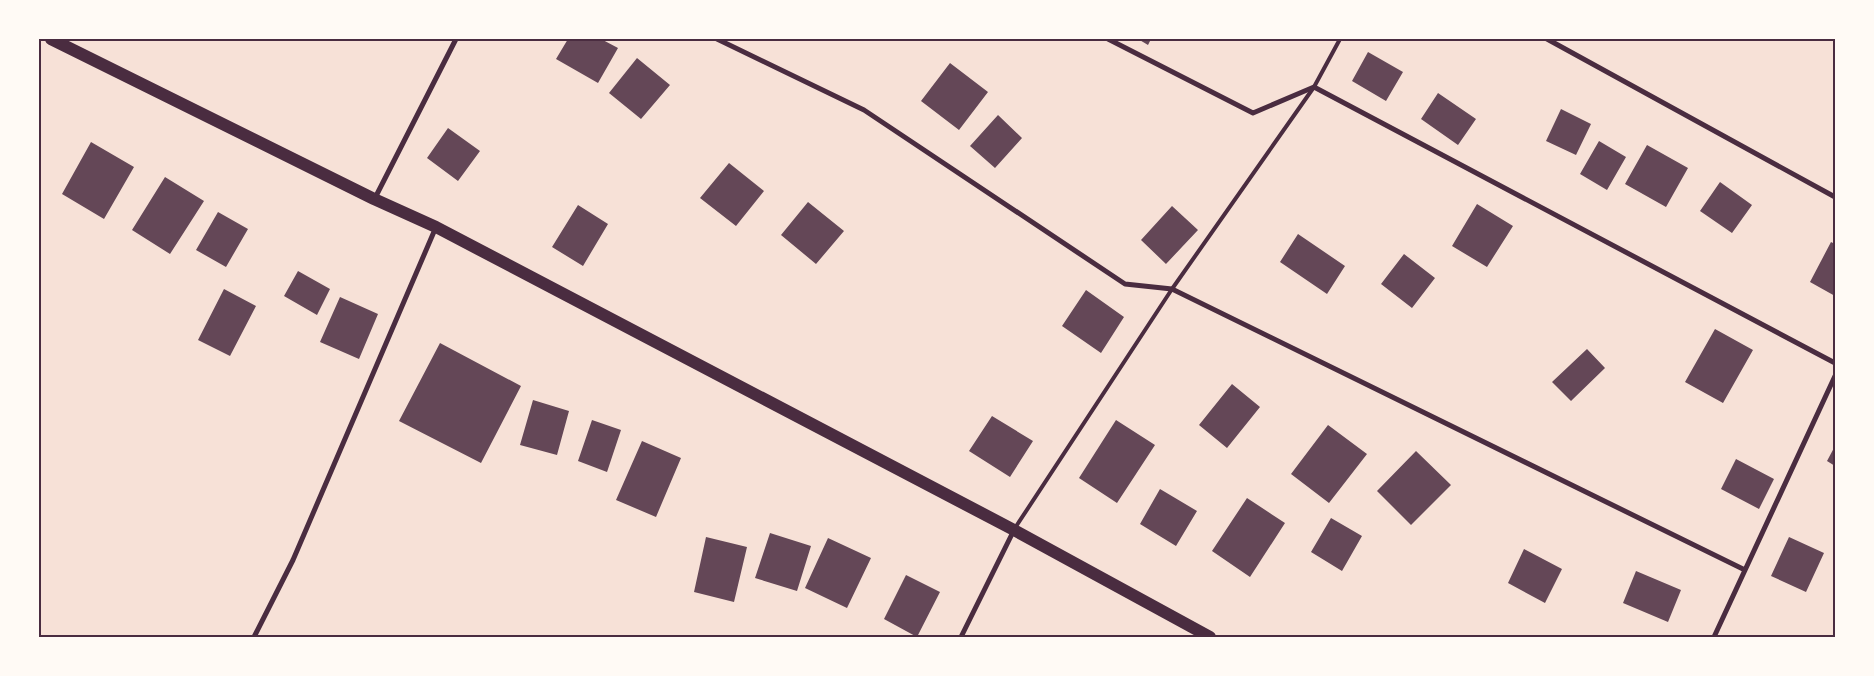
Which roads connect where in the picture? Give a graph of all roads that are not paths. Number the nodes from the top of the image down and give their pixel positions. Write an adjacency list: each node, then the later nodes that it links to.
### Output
1 (51, 39): 9 (main road)
2 (456, 39): 9 (street)
3 (717, 39): 11 (street)
4 (1108, 39): 7 (street)
5 (1340, 39): 7 (lane)
6 (1548, 39): 8 (street)
7 (1314, 87): 11 (lane); 12 (street)
8 (1835, 197)
9 (374, 199): 10 (main road)
10 (436, 227): 14 (main road); 16 (street)
11 (1172, 289): 14 (lane); 15 (street)
12 (1835, 363)
13 (1835, 376): 15 (street)
14 (1014, 530): 17 (street); 18 (main road)
15 (1745, 570): 19 (street)
16 (254, 637)
17 (961, 637)
18 (1210, 637)
19 (1714, 637)

